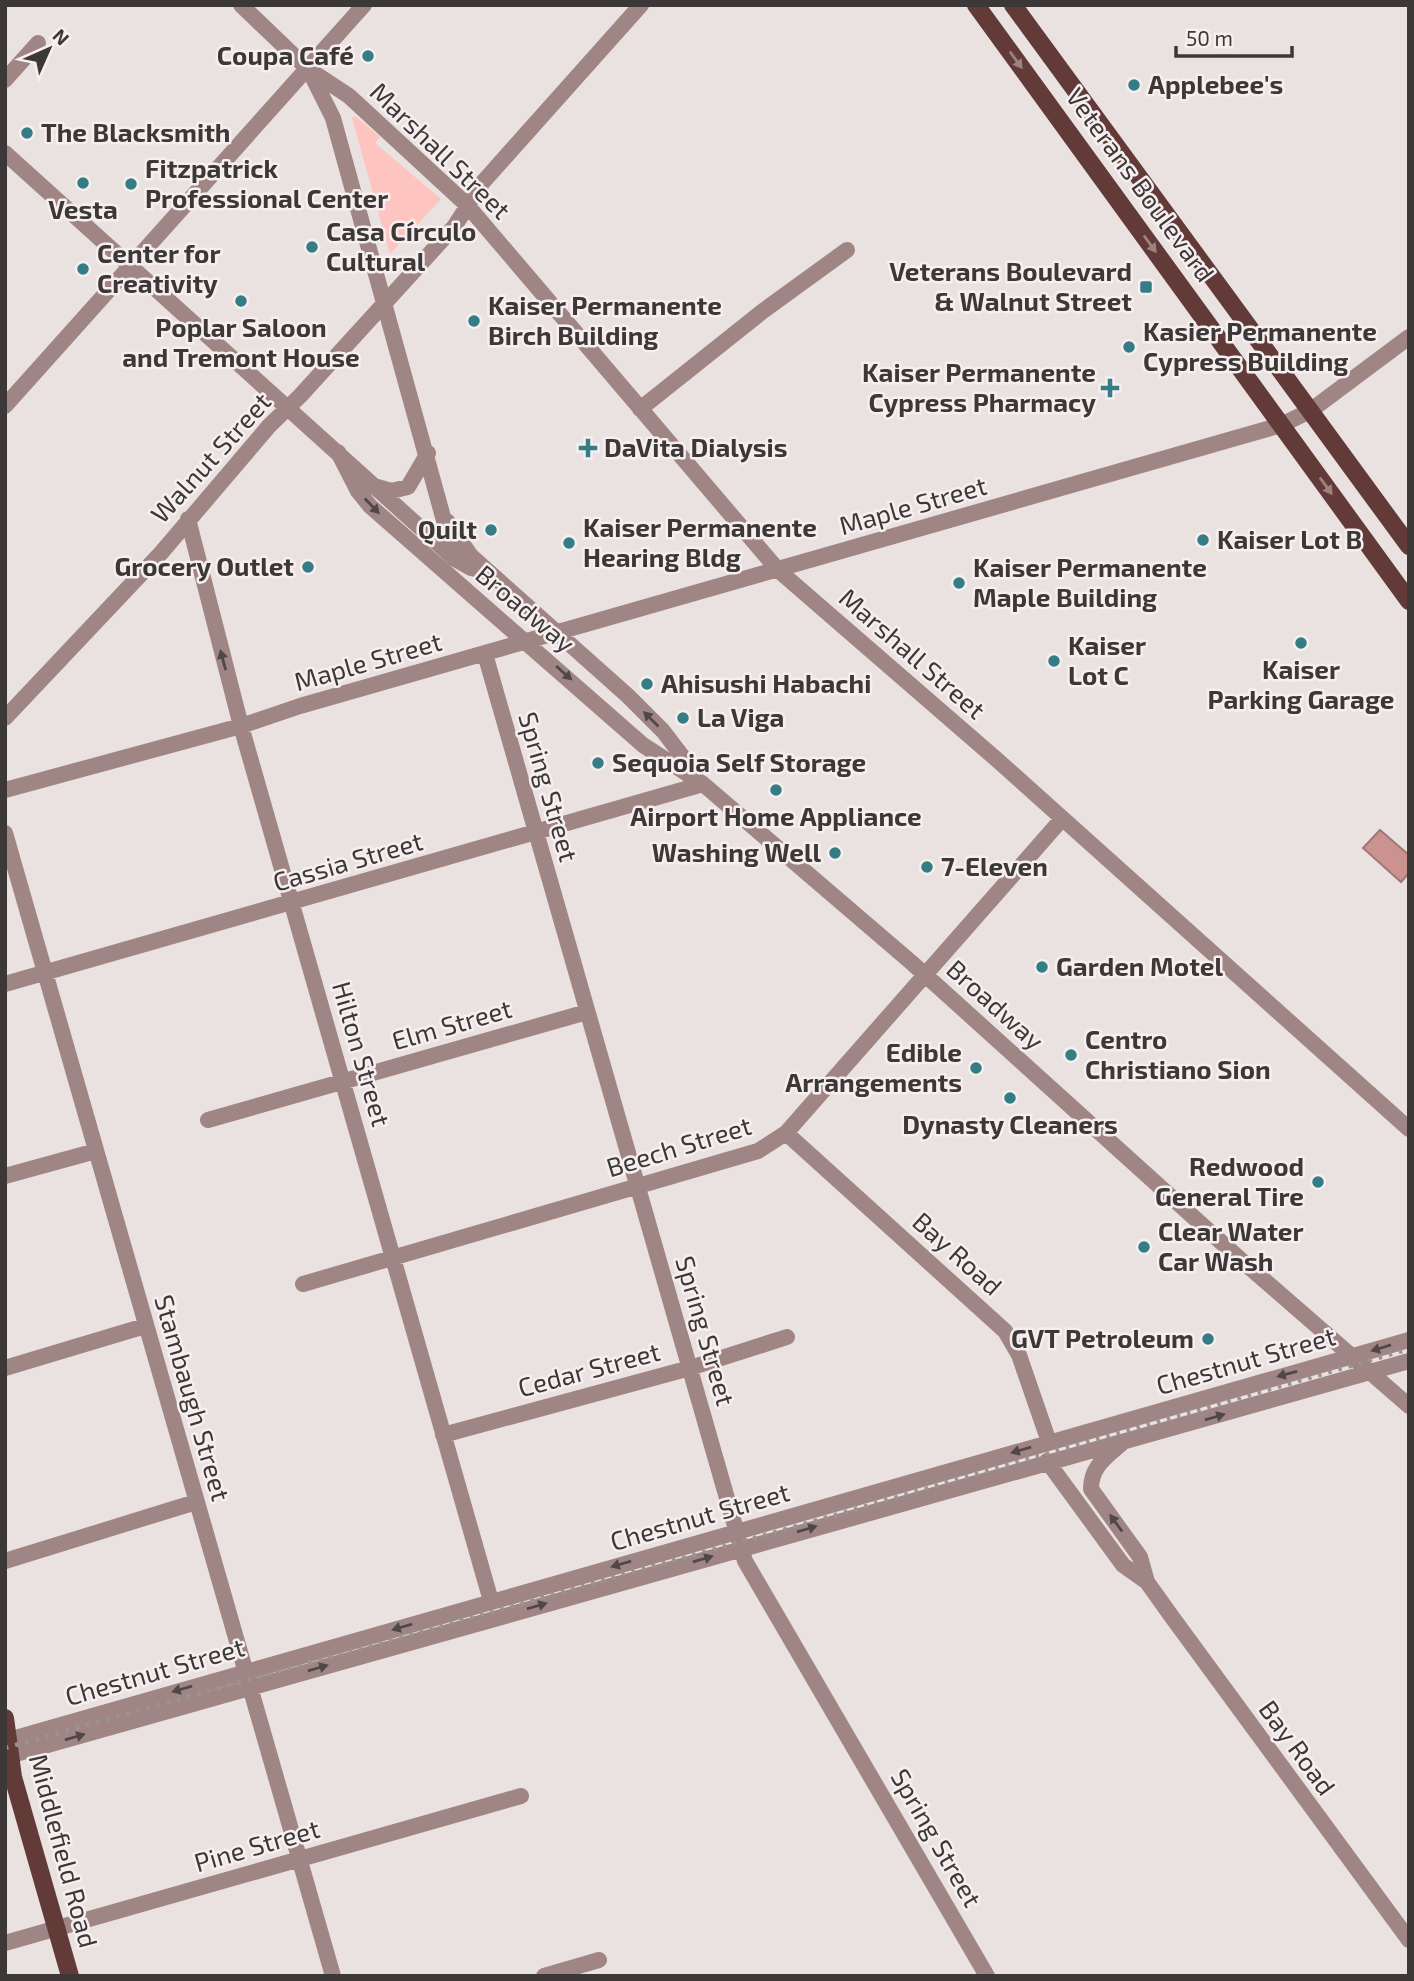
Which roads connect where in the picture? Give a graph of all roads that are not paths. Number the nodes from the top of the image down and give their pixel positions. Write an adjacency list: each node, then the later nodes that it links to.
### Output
1 (241, 5): 7 (street, Marshall Street)
2 (364, 5): 7 (street)
3 (641, 5): 10 (street, Walnut Street)
4 (976, 5): 19 (main road, Veterans Boulevard, one-way to 19)
5 (1013, 5): 18 (main road, Veterans Boulevard)
6 (38, 43): 8 (street)
7 (308, 69): 10 (street, Marshall Street); 12 (street); 13 (street)
8 (5, 80)
9 (5, 153): 12 (street, Broadway)
10 (467, 205): 13 (street, Walnut Street); 17 (street, Marshall Street)
11 (847, 250): 17 (street)
12 (131, 265): 15 (street); 16 (street, Broadway)
13 (384, 303): 16 (street, Walnut Street); 21 (street)
14 (1409, 337): 18 (street, Maple Street)
15 (5, 406)
16 (288, 408): 20 (street, Broadway); 23 (street, Walnut Street)
17 (640, 409): 27 (street, Marshall Street)
18 (1310, 411): 19 (street, Maple Street); 25 (main road, Veterans Boulevard)
19 (1282, 425): 27 (street, Maple Street); 29 (main road, Veterans Boulevard, one-way to 29)
20 (338, 452): 22 (street, Broadway); 31 (street, Broadway, one-way to 31)
21 (428, 453): 22 (street); 24 (street)
22 (374, 485): 26 (street, Broadway)
23 (188, 519): 35 (street, Walnut Street); 36 (street, Hilton Street, one-way to 23)
24 (447, 521): 26 (street); 28 (street)
25 (1409, 546)
26 (455, 559): 28 (street, Broadway); 31 (street)
27 (778, 570): 32 (street, Maple Street); 39 (street, Marshall Street)
28 (489, 572): 32 (street, Broadway)
29 (1400, 578): 30 (main road, Veterans Boulevard)
30 (1409, 601)
31 (483, 603): 33 (street, Broadway)
32 (558, 634): 33 (street, Maple Street); 37 (street, Broadway, one-way to 32)
33 (528, 642): 34 (street, Maple Street); 37 (street, Broadway, one-way to 37)
34 (485, 654): 36 (street, Maple Street); 41 (street, Spring Street)
35 (5, 718)
36 (241, 726): 38 (street, Maple Street); 42 (street, Hilton Street)
37 (703, 784): 41 (street, Cassia Street); 44 (street, Broadway)
38 (5, 790)
39 (1062, 820): 44 (street, Beech Street); 49 (street, Marshall Street)
40 (5, 833): 43 (street, Stambaugh Street)
41 (535, 833): 42 (street, Cassia Street); 46 (street, Spring Street)
42 (293, 903): 43 (street, Cassia Street); 47 (street, Hilton Street)
43 (47, 972): 45 (street, Cassia Street); 51 (street, Stambaugh Street)
44 (924, 974): 50 (street, Beech Street); 59 (street, Broadway)
45 (5, 984)
46 (587, 1012): 47 (street, Elm Street); 53 (street, Spring Street)
47 (343, 1082): 48 (street, Elm Street); 54 (street, Hilton Street)
48 (208, 1120)
49 (1409, 1129)
50 (786, 1133): 53 (street, Beech Street); 66 (street, Bay Road)
51 (96, 1151): 52 (street); 56 (street, Stambaugh Street)
52 (5, 1176)
53 (638, 1186): 54 (street, Beech Street); 62 (street, Spring Street)
54 (394, 1257): 55 (street, Beech Street); 65 (street, Hilton Street)
55 (303, 1284)
56 (145, 1326): 61 (street); 69 (street, Stambaugh Street)
57 (787, 1337): 62 (street, Cedar Street)
58 (1409, 1340): 59 (street, Chestnut Street, one-way to 59)
59 (1353, 1356): 63 (street, Broadway); 66 (street, Chestnut Street, one-way to 66)
60 (1409, 1361): 63 (street, Chestnut Street)
61 (5, 1368)
62 (690, 1368): 65 (street, Cedar Street); 70 (street, Spring Street)
63 (1371, 1372): 64 (street, Broadway); 67 (street, Chestnut Street, one-way to 63)
64 (1409, 1406)
65 (443, 1435): 74 (street, Hilton Street)
66 (1049, 1442): 70 (street, Chestnut Street, one-way to 70)
67 (1121, 1444): 68 (street, Chestnut Street); 73 (street, Bay Road, one-way to 67)
68 (1047, 1461): 71 (street, Chestnut Street, one-way to 68); 73 (street, Bay Road)
69 (196, 1502): 72 (street); 75 (street, Stambaugh Street)
70 (737, 1531): 71 (street, Spring Street); 74 (street, Chestnut Street, one-way to 74)
71 (741, 1548): 76 (street, Chestnut Street, one-way to 71); 88 (street, Spring Street)
72 (5, 1561)
73 (1147, 1582): 82 (street, Bay Road)
74 (491, 1601): 75 (street, Chestnut Street, one-way to 75)
75 (247, 1670): 76 (street, Stambaugh Street); 78 (street, Chestnut Street, one-way to 78)
76 (252, 1687): 78 (street, Chestnut Street, one-way to 76); 80 (street, Stambaugh Street)
77 (5, 1718): 78 (main road, Middlefield Road)
78 (6, 1747): 81 (main road, Middlefield Road)
79 (521, 1796): 80 (street, Pine Street)
80 (300, 1859): 81 (street, Pine Street); 86 (street, Stambaugh Street)
81 (57, 1928): 83 (street, Pine Street); 85 (main road, Middlefield Road)
82 (1409, 1940)
83 (5, 1943)
84 (599, 1960): 87 (street)
85 (70, 1976)
86 (333, 1976)
87 (544, 1976)
88 (987, 1976)

